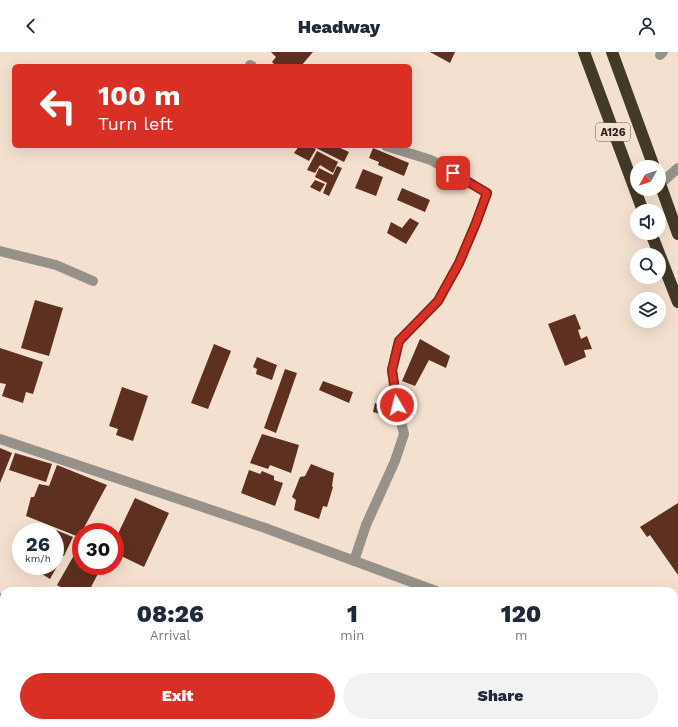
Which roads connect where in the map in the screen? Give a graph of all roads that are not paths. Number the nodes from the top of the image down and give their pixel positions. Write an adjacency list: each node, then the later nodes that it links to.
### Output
1 (584, 52): 8 (highway, A126)
2 (612, 52): 4 (highway, A126)
3 (392, 148): 15 (street)
4 (651, 160)
5 (678, 168): 6 (street)
6 (666, 178)
7 (665, 196): 9 (highway)
8 (640, 204)
9 (678, 234)
10 (654, 240): 13 (highway)
11 (0, 251): 12 (street)
12 (93, 281)
13 (678, 302)
14 (0, 439): 15 (street)
15 (354, 561): 16 (street)
16 (425, 587)

